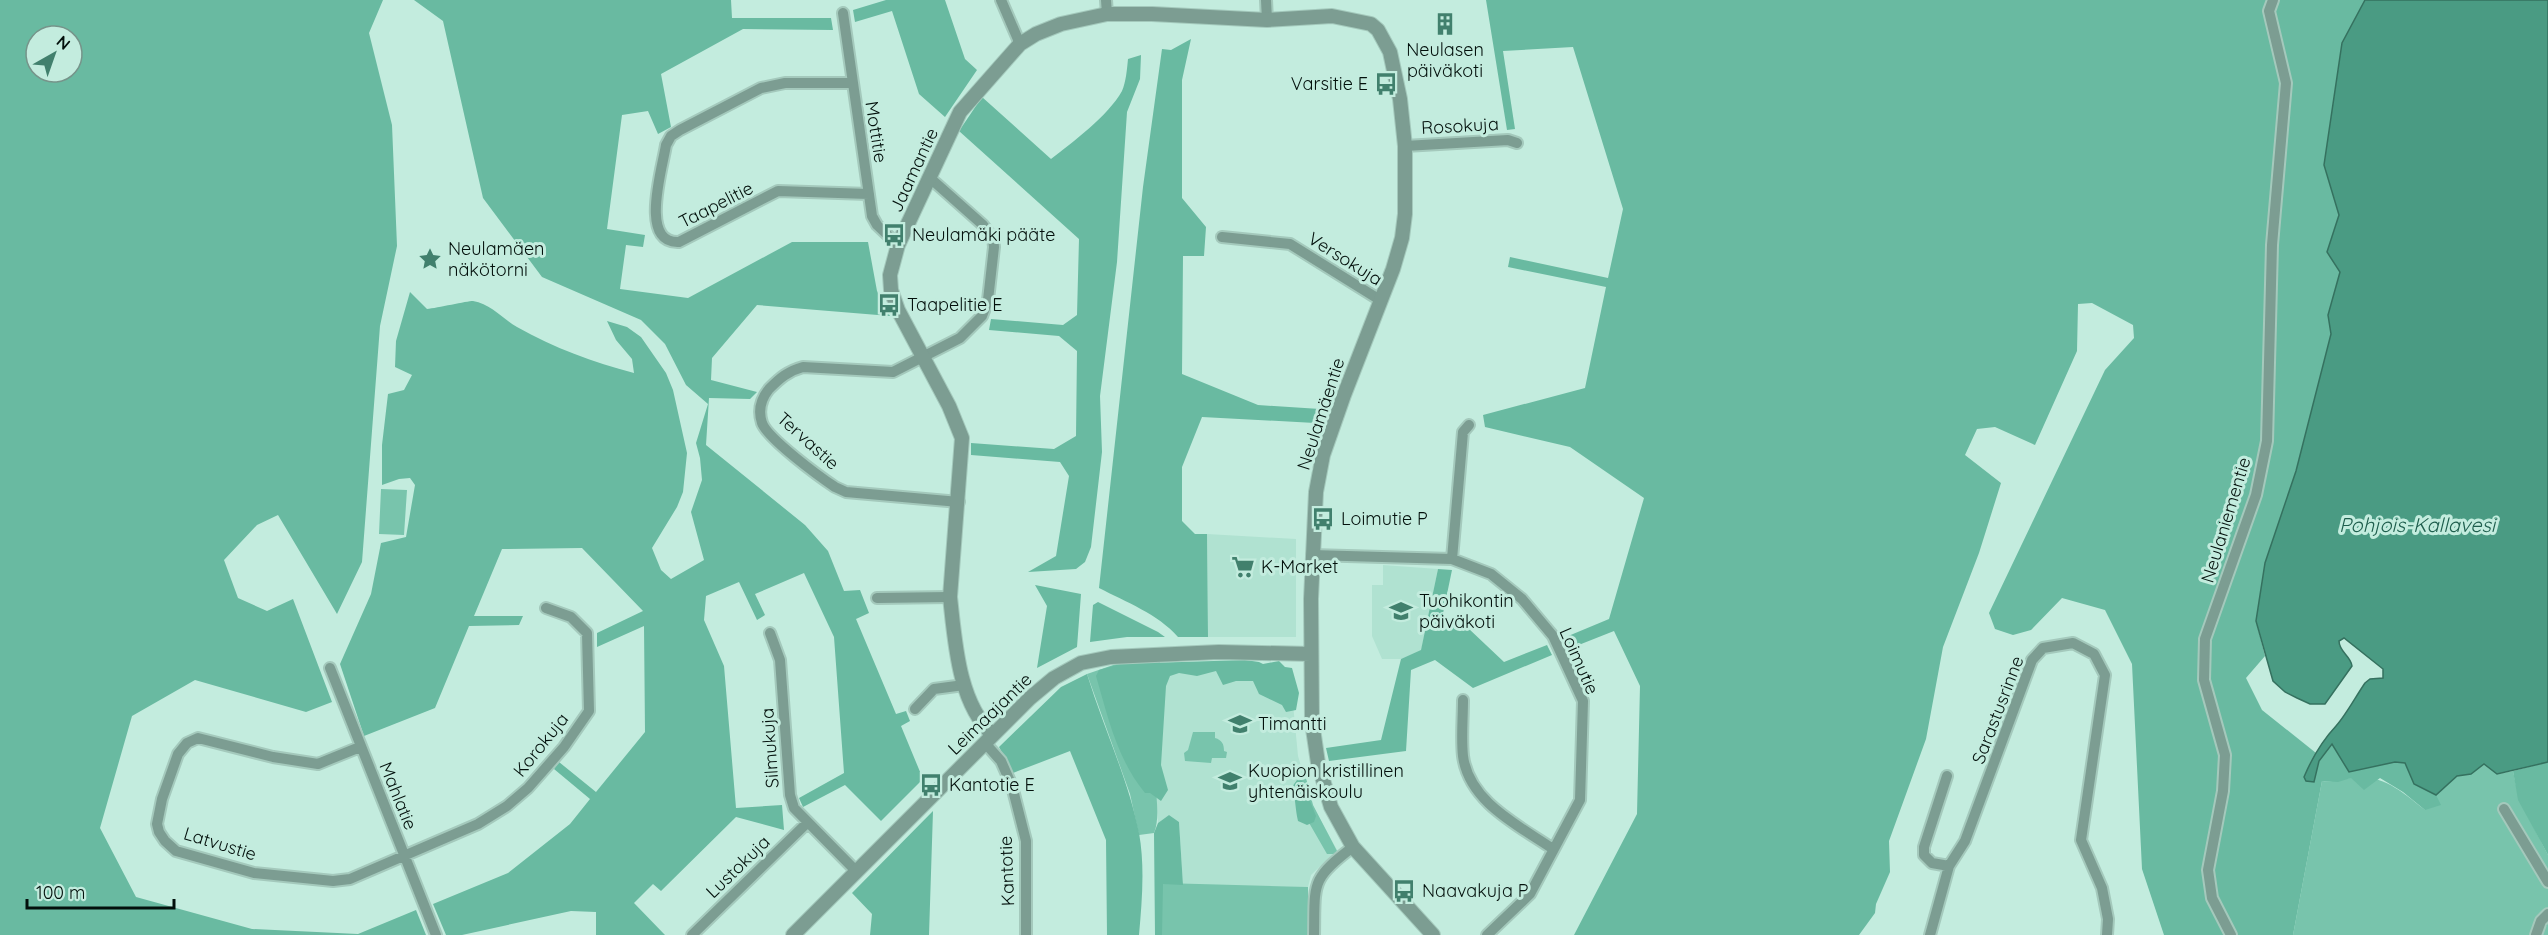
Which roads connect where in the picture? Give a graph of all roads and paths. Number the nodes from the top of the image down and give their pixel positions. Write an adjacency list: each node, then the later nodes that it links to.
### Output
1 (1000, 0): 8 (street)
2 (1266, 0): 6 (street)
3 (2273, 0): 52 (street, Neulaniementie)
4 (1106, 7): 6 (street, Jaamantie); 8 (street, Jaamantie)
5 (843, 13): 9 (street, Mottitie)
6 (1267, 20): 7 (street, Jaamantie)
7 (1371, 24): 11 (street, Neulamäentie)
8 (1020, 44): 12 (street, Jaamantie)
9 (852, 83): 13 (street, Mottitie); 13 (street, Taapelitie)
10 (1517, 143): 11 (street, Rosokuja)
11 (1405, 146): 16 (street, Neulamäentie)
12 (930, 178): 15 (street, Jaamantie); 17 (street, Tervastie)
13 (869, 194): 15 (street, Mottitie)
14 (1222, 237): 16 (street, Versokuja)
15 (898, 245): 17 (street, Jaamantie)
16 (1380, 300): 20 (street, Neulamäentie)
17 (922, 356): 19 (street, Jaamantie); 19 (street, Tervastie)
18 (1466, 428): 21 (street)
19 (959, 502): 22 (street, Jaamantie)
20 (1312, 555): 21 (street, Loimutie); 26 (street, Neulamäentie)
21 (1452, 559): 37 (street, Loimutie)
22 (950, 597): 23 (street); 28 (street, Jaamantie)
23 (877, 598)
24 (546, 608): 38 (street, Korokuja)
25 (770, 633): 35 (street, Silmukuja)
26 (1311, 654): 31 (street, Leimaajantie); 36 (street, Neulamäentie)
27 (330, 668): 32 (street, Mahlatie)
28 (964, 685): 30 (street); 31 (street, Jaamantie)
29 (1463, 700): 37 (street)
30 (915, 709)
31 (989, 739): 40 (street, Leimaajantie); 46 (street, Kantotie)
32 (360, 747): 38 (street, Mahlatie); 38 (street, Latvustie)
33 (1947, 776): 39 (street, Sarastusrinne)
34 (2504, 809): 41 (street)
35 (807, 823): 40 (street, Silmukuja); 44 (street, Lustokuja)
36 (1353, 847): 47 (street); 48 (street, Neulamäentie)
37 (1553, 849): 49 (street, Loimutie)
38 (404, 856): 43 (street, Mahlatie)
39 (1949, 866): 50 (street); 51 (street, Sarastusrinne)
40 (856, 871): 45 (street, Leimaajantie)
41 (2548, 882)
42 (2548, 914): 53 (street)
43 (436, 935)
44 (692, 935)
45 (793, 935)
46 (1026, 935)
47 (1314, 935)
48 (1433, 935)
49 (1487, 935)
50 (1930, 935)
51 (2107, 935)
52 (2231, 935)
53 (2536, 935)

